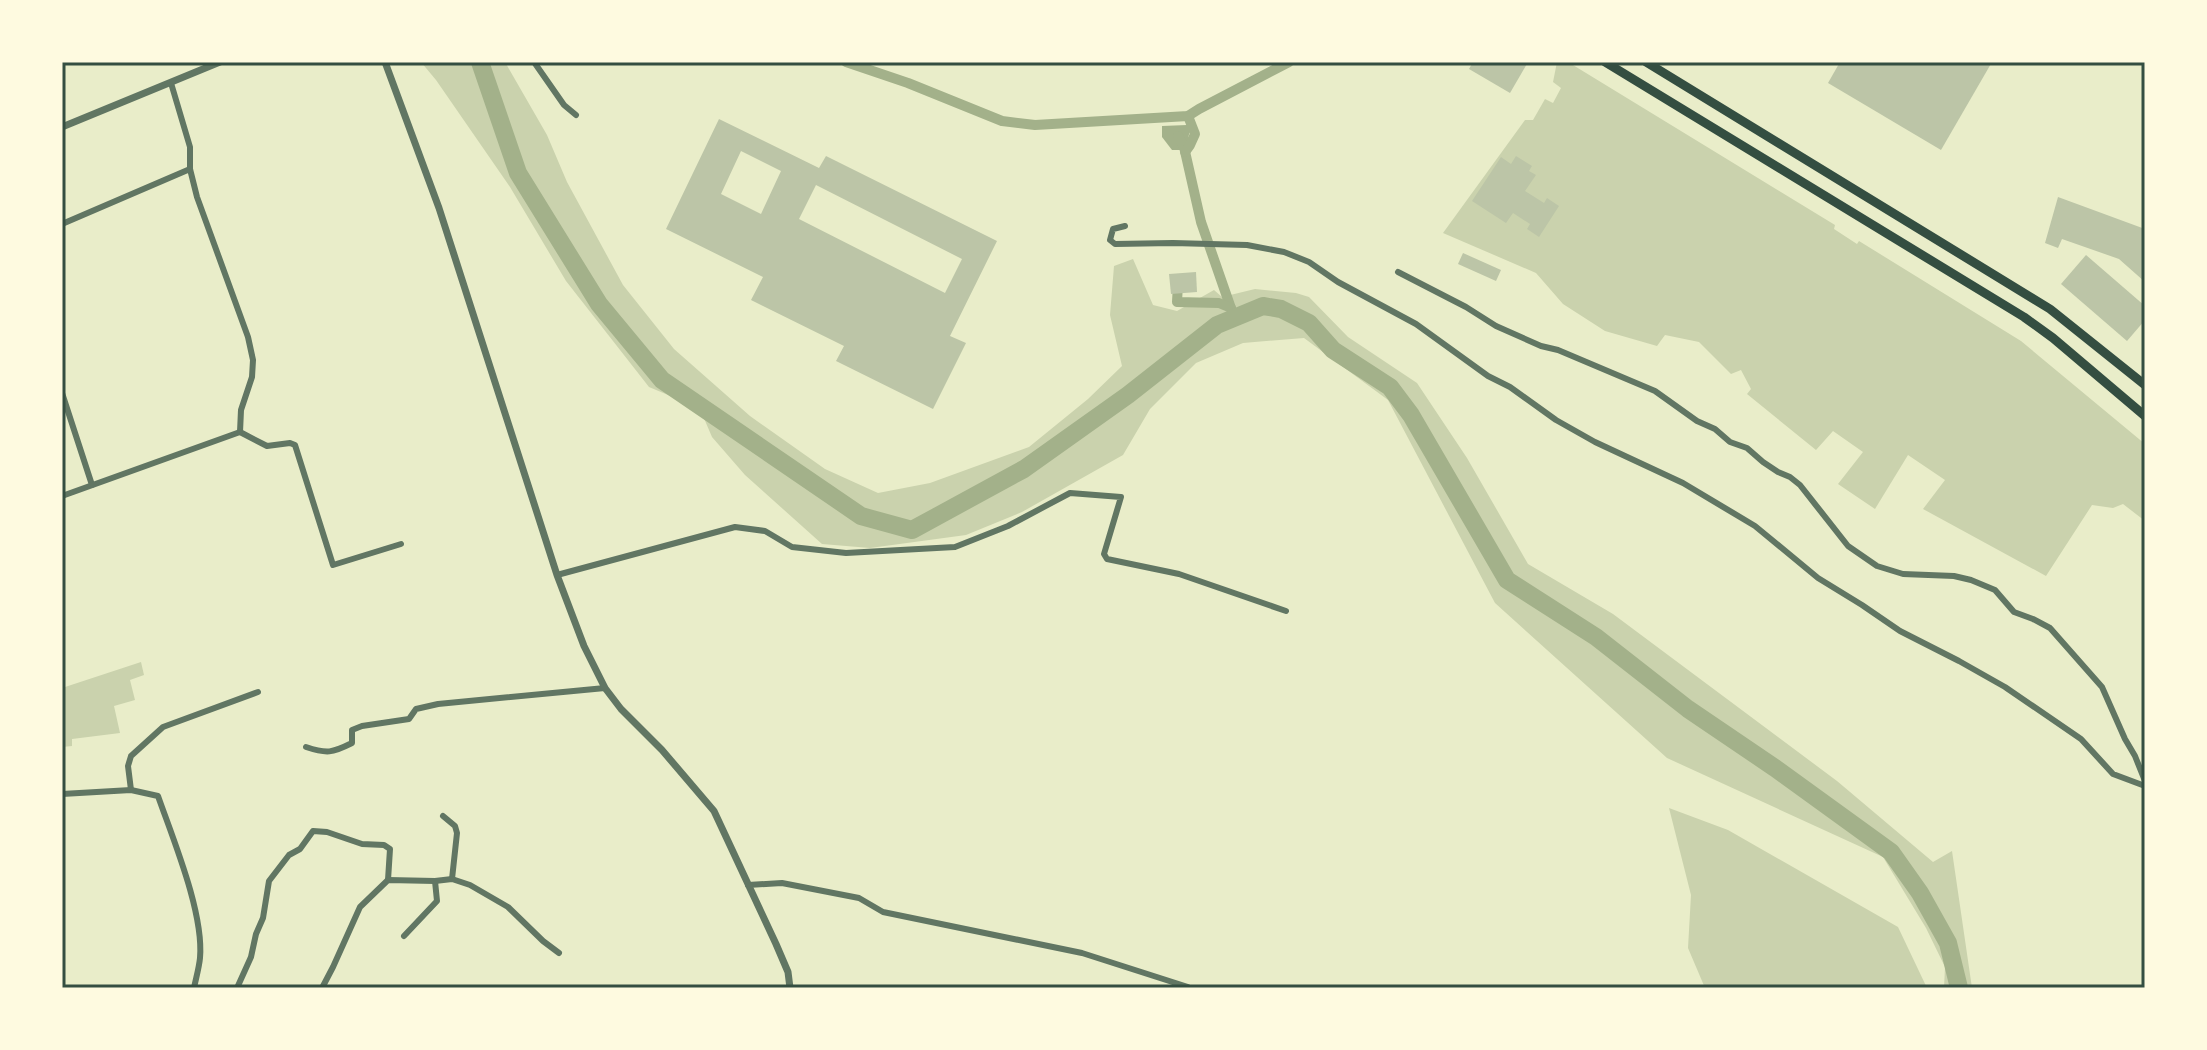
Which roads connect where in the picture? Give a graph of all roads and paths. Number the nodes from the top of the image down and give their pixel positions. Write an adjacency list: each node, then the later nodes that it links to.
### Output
1 (220, 62): 6 (street)
2 (385, 62): 20 (street)
3 (534, 62): 7 (street)
4 (1605, 62): 15 (main road)
5 (1646, 62): 13 (main road)
6 (171, 83): 8 (street); 9 (street)
7 (576, 115)
8 (62, 127)
9 (190, 169): 10 (street); 16 (street)
10 (62, 224)
11 (1125, 226): 25 (street)
12 (1398, 272): 25 (street)
13 (2145, 385)
14 (62, 393): 17 (street)
15 (2145, 416)
16 (240, 432): 17 (street); 19 (street)
17 (92, 485): 18 (street)
18 (62, 496)
19 (401, 544)
20 (557, 575): 21 (street); 22 (street)
21 (1286, 611)
22 (605, 688): 24 (street); 32 (street)
23 (258, 692): 26 (street)
24 (306, 747)
25 (2145, 784)
26 (131, 790): 27 (street); 36 (street)
27 (62, 794)
28 (443, 816): 29 (street)
29 (452, 879): 31 (street); 34 (street)
30 (388, 880): 31 (street); 37 (street); 38 (street)
31 (435, 881): 33 (street)
32 (748, 885): 35 (street); 39 (street)
33 (404, 936)
34 (559, 953)
35 (1188, 987)
36 (194, 988)
37 (237, 988)
38 (322, 988)
39 (790, 988)

